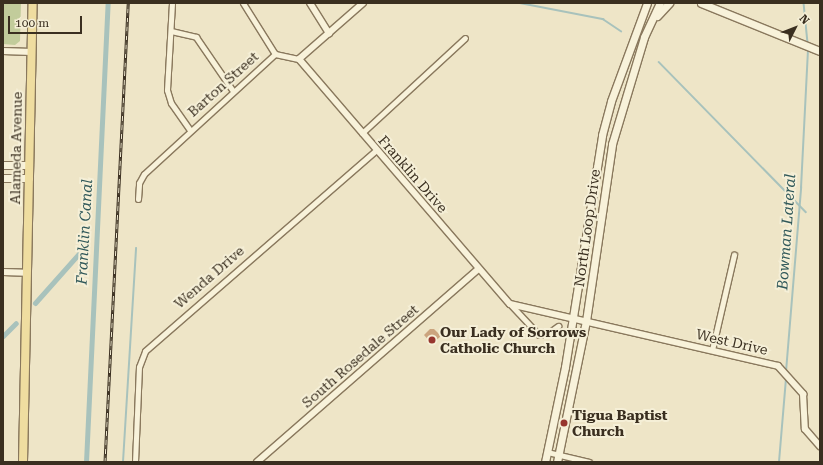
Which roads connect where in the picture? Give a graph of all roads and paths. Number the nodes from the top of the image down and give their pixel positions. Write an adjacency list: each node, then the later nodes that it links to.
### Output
1 (33, 3): 18 (main road, Alameda Avenue)
2 (172, 3): 13 (street)
3 (243, 3): 19 (street)
4 (310, 3): 14 (street)
5 (363, 3): 14 (street)
6 (643, 3): 11 (main road)
7 (647, 3): 11 (main road, North Loop Drive)
8 (660, 3): 12 (main road, North Loop Drive)
9 (669, 3): 12 (main road)
10 (700, 3): 17 (main road)
11 (642, 14): 22 (main road, North Loop Drive)
12 (650, 24): 23 (main road, North Loop Drive)
13 (171, 31): 21 (street); 24 (street)
14 (329, 33): 20 (street)
15 (465, 38): 25 (street)
16 (3, 51): 18 (street)
17 (819, 51)
18 (32, 52): 28 (main road, Alameda Avenue)
19 (275, 54): 20 (street, Barton Street); 21 (street, Barton Street)
20 (298, 60): 25 (street, Franklin Drive)
21 (233, 91): 24 (street, Barton Street)
22 (611, 101): 23 (main road); 37 (main road, North Loop Drive)
23 (621, 105): 38 (main road, North Loop Drive)
24 (190, 130): 31 (street, Barton Street)
25 (362, 133): 26 (street, Franklin Drive)
26 (376, 150): 33 (street, Franklin Drive); 45 (street, Wenda Drive)
27 (3, 165): 28 (main road)
28 (28, 165): 30 (main road, Alameda Avenue)
29 (3, 178): 30 (main road)
30 (29, 178): 35 (main road, Alameda Avenue)
31 (138, 199)
32 (734, 255): 40 (street)
33 (478, 269): 36 (street, Franklin Drive); 46 (street, South Rosedale Street)
34 (3, 272): 35 (street)
35 (26, 273): 44 (main road, Alameda Avenue)
36 (510, 304): 37 (street); 39 (street, Franklin Drive)
37 (573, 318): 38 (street); 42 (main road, North Loop Drive)
38 (586, 321): 40 (street, West Drive); 43 (main road, North Loop Drive)
39 (558, 326)
40 (712, 350): 41 (street, West Drive)
41 (820, 446)
42 (547, 452): 43 (street); 47 (main road, North Loop Drive)
43 (558, 459): 48 (street)
44 (23, 462)
45 (135, 462)
46 (257, 462)
47 (545, 462)
48 (589, 462)

